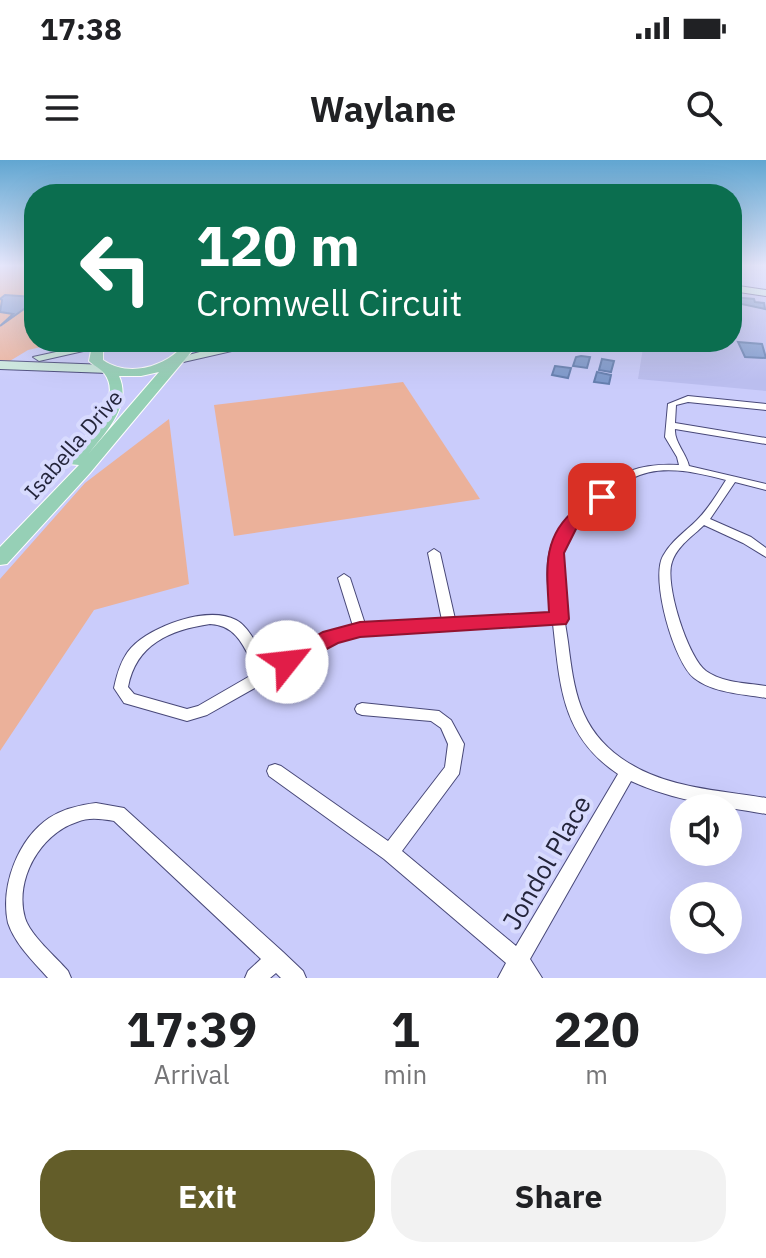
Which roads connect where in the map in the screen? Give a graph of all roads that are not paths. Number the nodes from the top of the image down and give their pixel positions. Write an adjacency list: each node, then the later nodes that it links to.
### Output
1 (71, 352): 4 (street)
2 (100, 352): 5 (main road, Isabella Drive)
3 (180, 353): 5 (main road); 15 (main road, Isabella Drive)
4 (0, 362): 5 (street)
5 (109, 369): 15 (main road, Isabella Drive)
6 (766, 407): 7 (street)
7 (670, 425): 8 (street); 9 (street)
8 (766, 441)
9 (685, 469): 10 (street); 17 (street)
10 (731, 479): 11 (street); 12 (street)
11 (766, 487)
12 (703, 520): 14 (street); 21 (street)
13 (434, 553): 18 (street)
14 (766, 553)
15 (0, 556)
16 (344, 578): 19 (street)
17 (559, 619): 18 (street); 24 (street)
18 (449, 623): 19 (street)
19 (360, 629): 20 (street)
20 (266, 674): 20 (street)
21 (766, 692)
22 (362, 709): 26 (street)
23 (275, 771): 26 (street)
24 (628, 772): 25 (street); 28 (street, Jondol Place)
25 (766, 806)
26 (390, 853): 28 (street)
27 (276, 959): 29 (street); 30 (street); 31 (street)
28 (518, 960): 32 (street, Jondol Place); 33 (street)
29 (61, 978)
30 (255, 978)
31 (296, 978)
32 (508, 978)
33 (532, 978)

